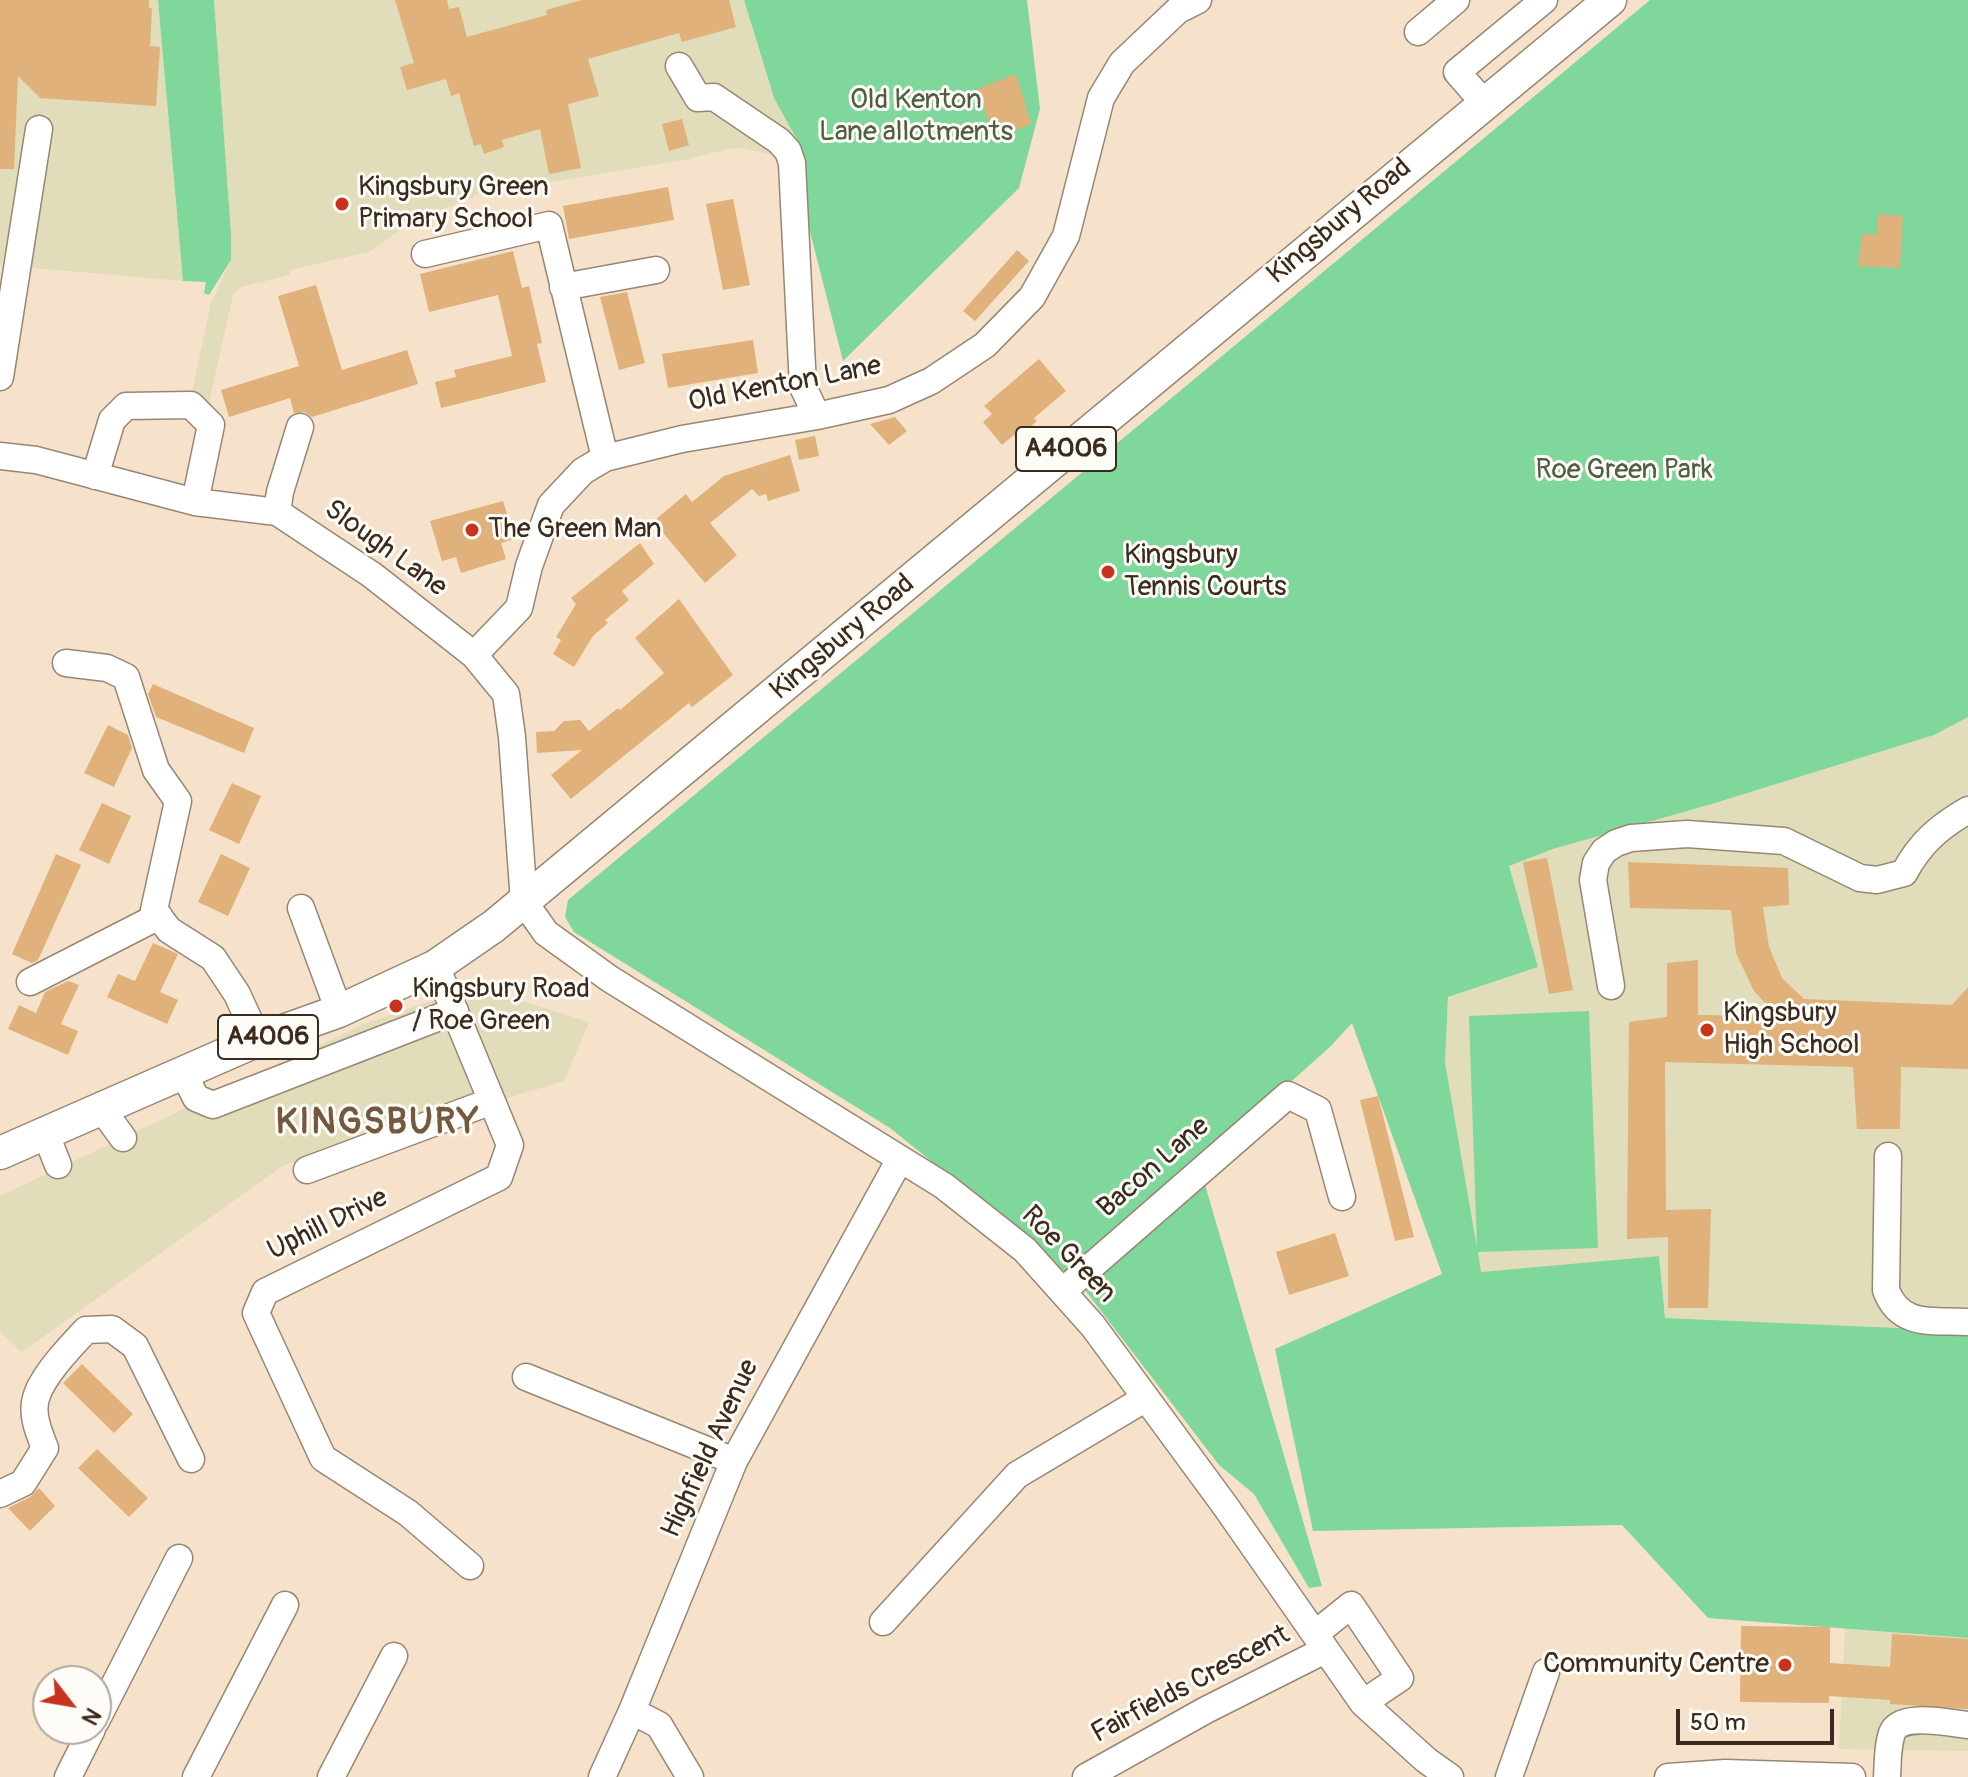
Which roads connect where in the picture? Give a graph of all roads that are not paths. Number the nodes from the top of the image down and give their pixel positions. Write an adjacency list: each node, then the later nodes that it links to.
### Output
1 (1198, 0): 13 (street, Old Kenton Lane)
2 (1456, 0): 5 (street)
3 (1544, 0): 7 (street)
4 (1610, 0): 7 (main road, Kingsbury Road / A4006)
5 (1418, 32)
6 (679, 66): 13 (street)
7 (1484, 103): 23 (main road, Kingsbury Road / A4006)
8 (39, 129): 12 (street)
9 (425, 254): 11 (street)
10 (656, 270): 11 (street)
11 (563, 287): 16 (street)
12 (0, 377)
13 (817, 416): 16 (street, Old Kenton Lane)
14 (300, 427): 19 (street)
15 (0, 456): 17 (street, Slough Lane)
16 (605, 458): 20 (street, Old Kenton Lane)
17 (95, 476): 18 (street, Slough Lane); 18 (street)
18 (195, 502): 19 (street, Slough Lane)
19 (277, 512): 20 (street, Slough Lane)
20 (474, 655): 23 (street, Slough Lane)
21 (66, 663): 25 (street)
22 (1968, 810): 28 (street)
23 (524, 902): 26 (main road, Kingsbury Road / A4006); 39 (street, Roe Green)
24 (301, 908): 29 (street)
25 (159, 916): 27 (street); 31 (street)
26 (436, 966): 29 (main road, Kingsbury Road / A4006); 30 (street, Uphill Drive)
27 (30, 982)
28 (1611, 986)
29 (339, 1011): 31 (main road, Kingsbury Road / A4006)
30 (455, 1011): 32 (street); 33 (street, Uphill Drive)
31 (258, 1040): 32 (main road, Kingsbury Road / A4006)
32 (183, 1072): 34 (main road, Kingsbury Road / A4006)
33 (492, 1101): 41 (street); 51 (street, Uphill Drive)
34 (101, 1108): 35 (main road, Kingsbury Road / A4006); 36 (street)
35 (45, 1132): 37 (main road, Kingsbury Road / A4006); 40 (street)
36 (123, 1138)
37 (4, 1143)
38 (1888, 1156): 44 (street)
39 (900, 1159): 43 (street, Roe Green); 48 (street, Highfield Avenue)
40 (58, 1165)
41 (307, 1170)
42 (1342, 1197): 43 (street, Bacon Lane)
43 (1063, 1291): 46 (street, Roe Green)
44 (1968, 1322)
45 (526, 1377): 48 (street)
46 (1146, 1398): 53 (street); 54 (street, Roe Green)
47 (191, 1459): 49 (street)
48 (734, 1461): 59 (street, Highfield Avenue)
49 (0, 1494)
50 (179, 1558): 57 (street)
51 (470, 1566)
52 (285, 1605): 63 (street)
53 (883, 1622)
54 (1320, 1642): 58 (street, Roe Green); 58 (street, Fairfields Crescent); 67 (street, Fairfields Crescent)
55 (394, 1656): 64 (street)
56 (1546, 1672): 69 (street)
57 (112, 1690)
58 (1363, 1703): 68 (street, Roe Green)
59 (632, 1711): 65 (street, Highfield Avenue); 66 (street)
60 (1968, 1725): 72 (street)
61 (84, 1745): 62 (street)
62 (68, 1777)
63 (196, 1777)
64 (331, 1777)
65 (602, 1777)
66 (690, 1777)
67 (1086, 1777)
68 (1450, 1777)
69 (1509, 1777)
70 (1668, 1777): 71 (street)
71 (1852, 1777)
72 (1887, 1777)

